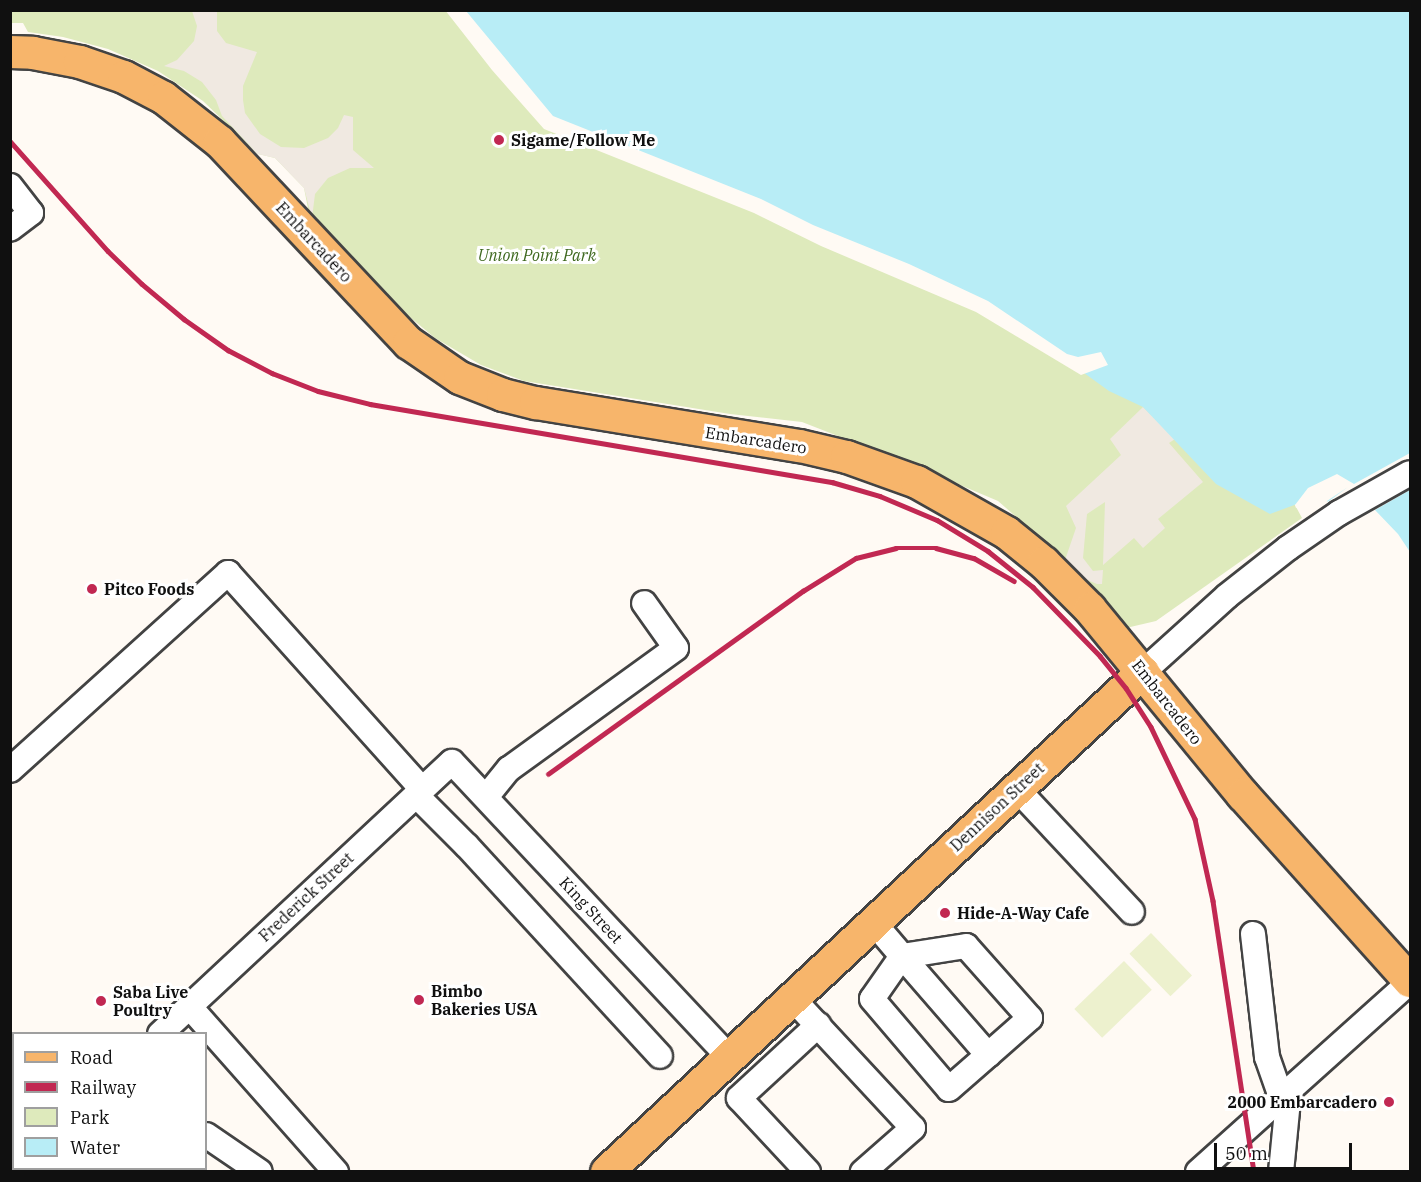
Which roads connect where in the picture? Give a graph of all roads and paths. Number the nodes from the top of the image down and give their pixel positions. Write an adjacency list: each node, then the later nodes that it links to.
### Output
1 (10, 52): 6 (main road, Embarcadero)
2 (10, 186): 3 (street)
3 (10, 229)
4 (1410, 473): 6 (street, Dennison Street)
5 (644, 603): 11 (street)
6 (1143, 672): 9 (main road, Dennison Street); 16 (main road, Embarcadero)
7 (452, 762): 10 (street, Frederick Street); 11 (street, King Street)
8 (10, 770): 10 (street)
9 (1017, 789): 12 (street); 13 (main road, Dennison Street)
10 (419, 792): 18 (street, Frederick Street); 22 (street)
11 (486, 797): 23 (street, King Street)
12 (1132, 912)
13 (874, 923): 15 (street); 17 (main road, Dennison Street)
14 (1253, 934): 24 (street)
15 (902, 956): 21 (street); 21 (street); 21 (street)
16 (1410, 981): 24 (street)
17 (793, 999): 19 (street); 23 (main road, Dennison Street)
18 (189, 1006): 20 (street, Frederick Street); 28 (street)
19 (818, 1025): 25 (street); 31 (street)
20 (162, 1032)
21 (988, 1055)
22 (660, 1056)
23 (723, 1065): 25 (street, King Street); 29 (main road, Dennison Street)
24 (1285, 1094): 32 (street); 33 (street)
25 (739, 1098): 30 (street, King Street)
26 (207, 1136): 27 (street)
27 (260, 1172)
28 (336, 1172)
29 (607, 1172)
30 (808, 1172)
31 (864, 1172)
32 (1198, 1172)
33 (1281, 1172)

